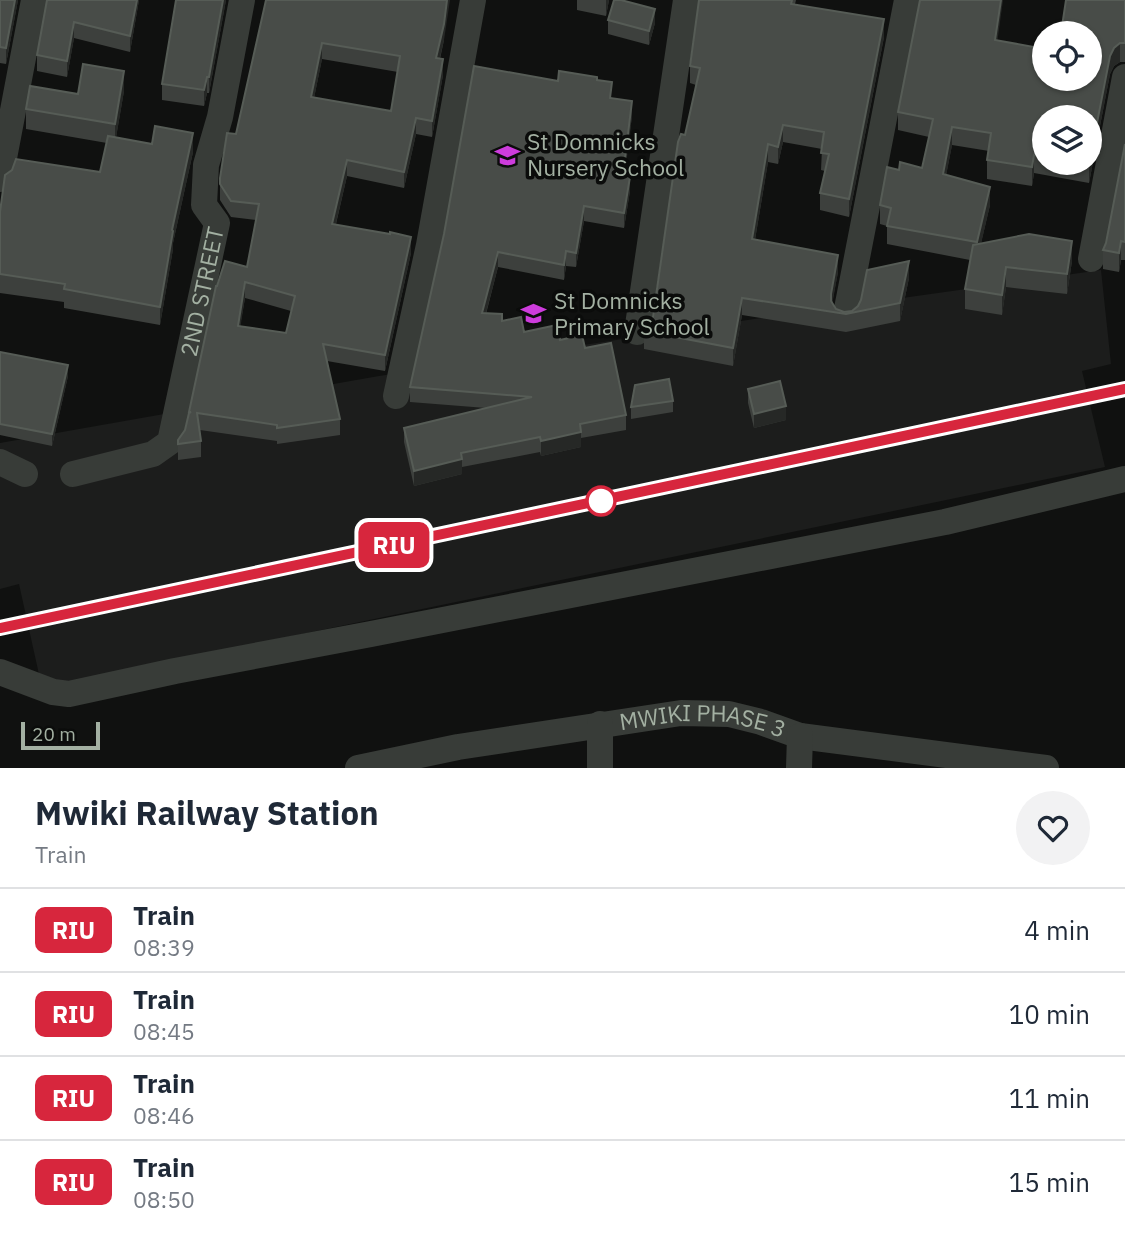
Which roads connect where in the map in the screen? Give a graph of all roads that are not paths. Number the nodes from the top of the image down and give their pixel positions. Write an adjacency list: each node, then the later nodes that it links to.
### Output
1 (34, 0): 7 (street)
2 (242, 0): 14 (street, 2ND STREET)
3 (473, 0): 11 (street)
4 (687, 0): 10 (street)
5 (907, 0): 9 (street)
6 (1125, 77): 8 (street)
7 (0, 179)
8 (1090, 259)
9 (846, 314)
10 (637, 332)
11 (396, 396)
12 (0, 462): 13 (street)
13 (25, 474)
14 (73, 474)
15 (1125, 479): 16 (street)
16 (0, 672)
17 (600, 724): 18 (street, MWIKI PHASE 3); 19 (street, MWIKI PHASE 3); 22 (street)
18 (800, 736): 20 (street, MWIKI PHASE 3); 23 (street)
19 (458, 757): 21 (street, MWIKI PHASE 3)
20 (1031, 767)
21 (358, 768)
22 (600, 768)
23 (799, 768)

